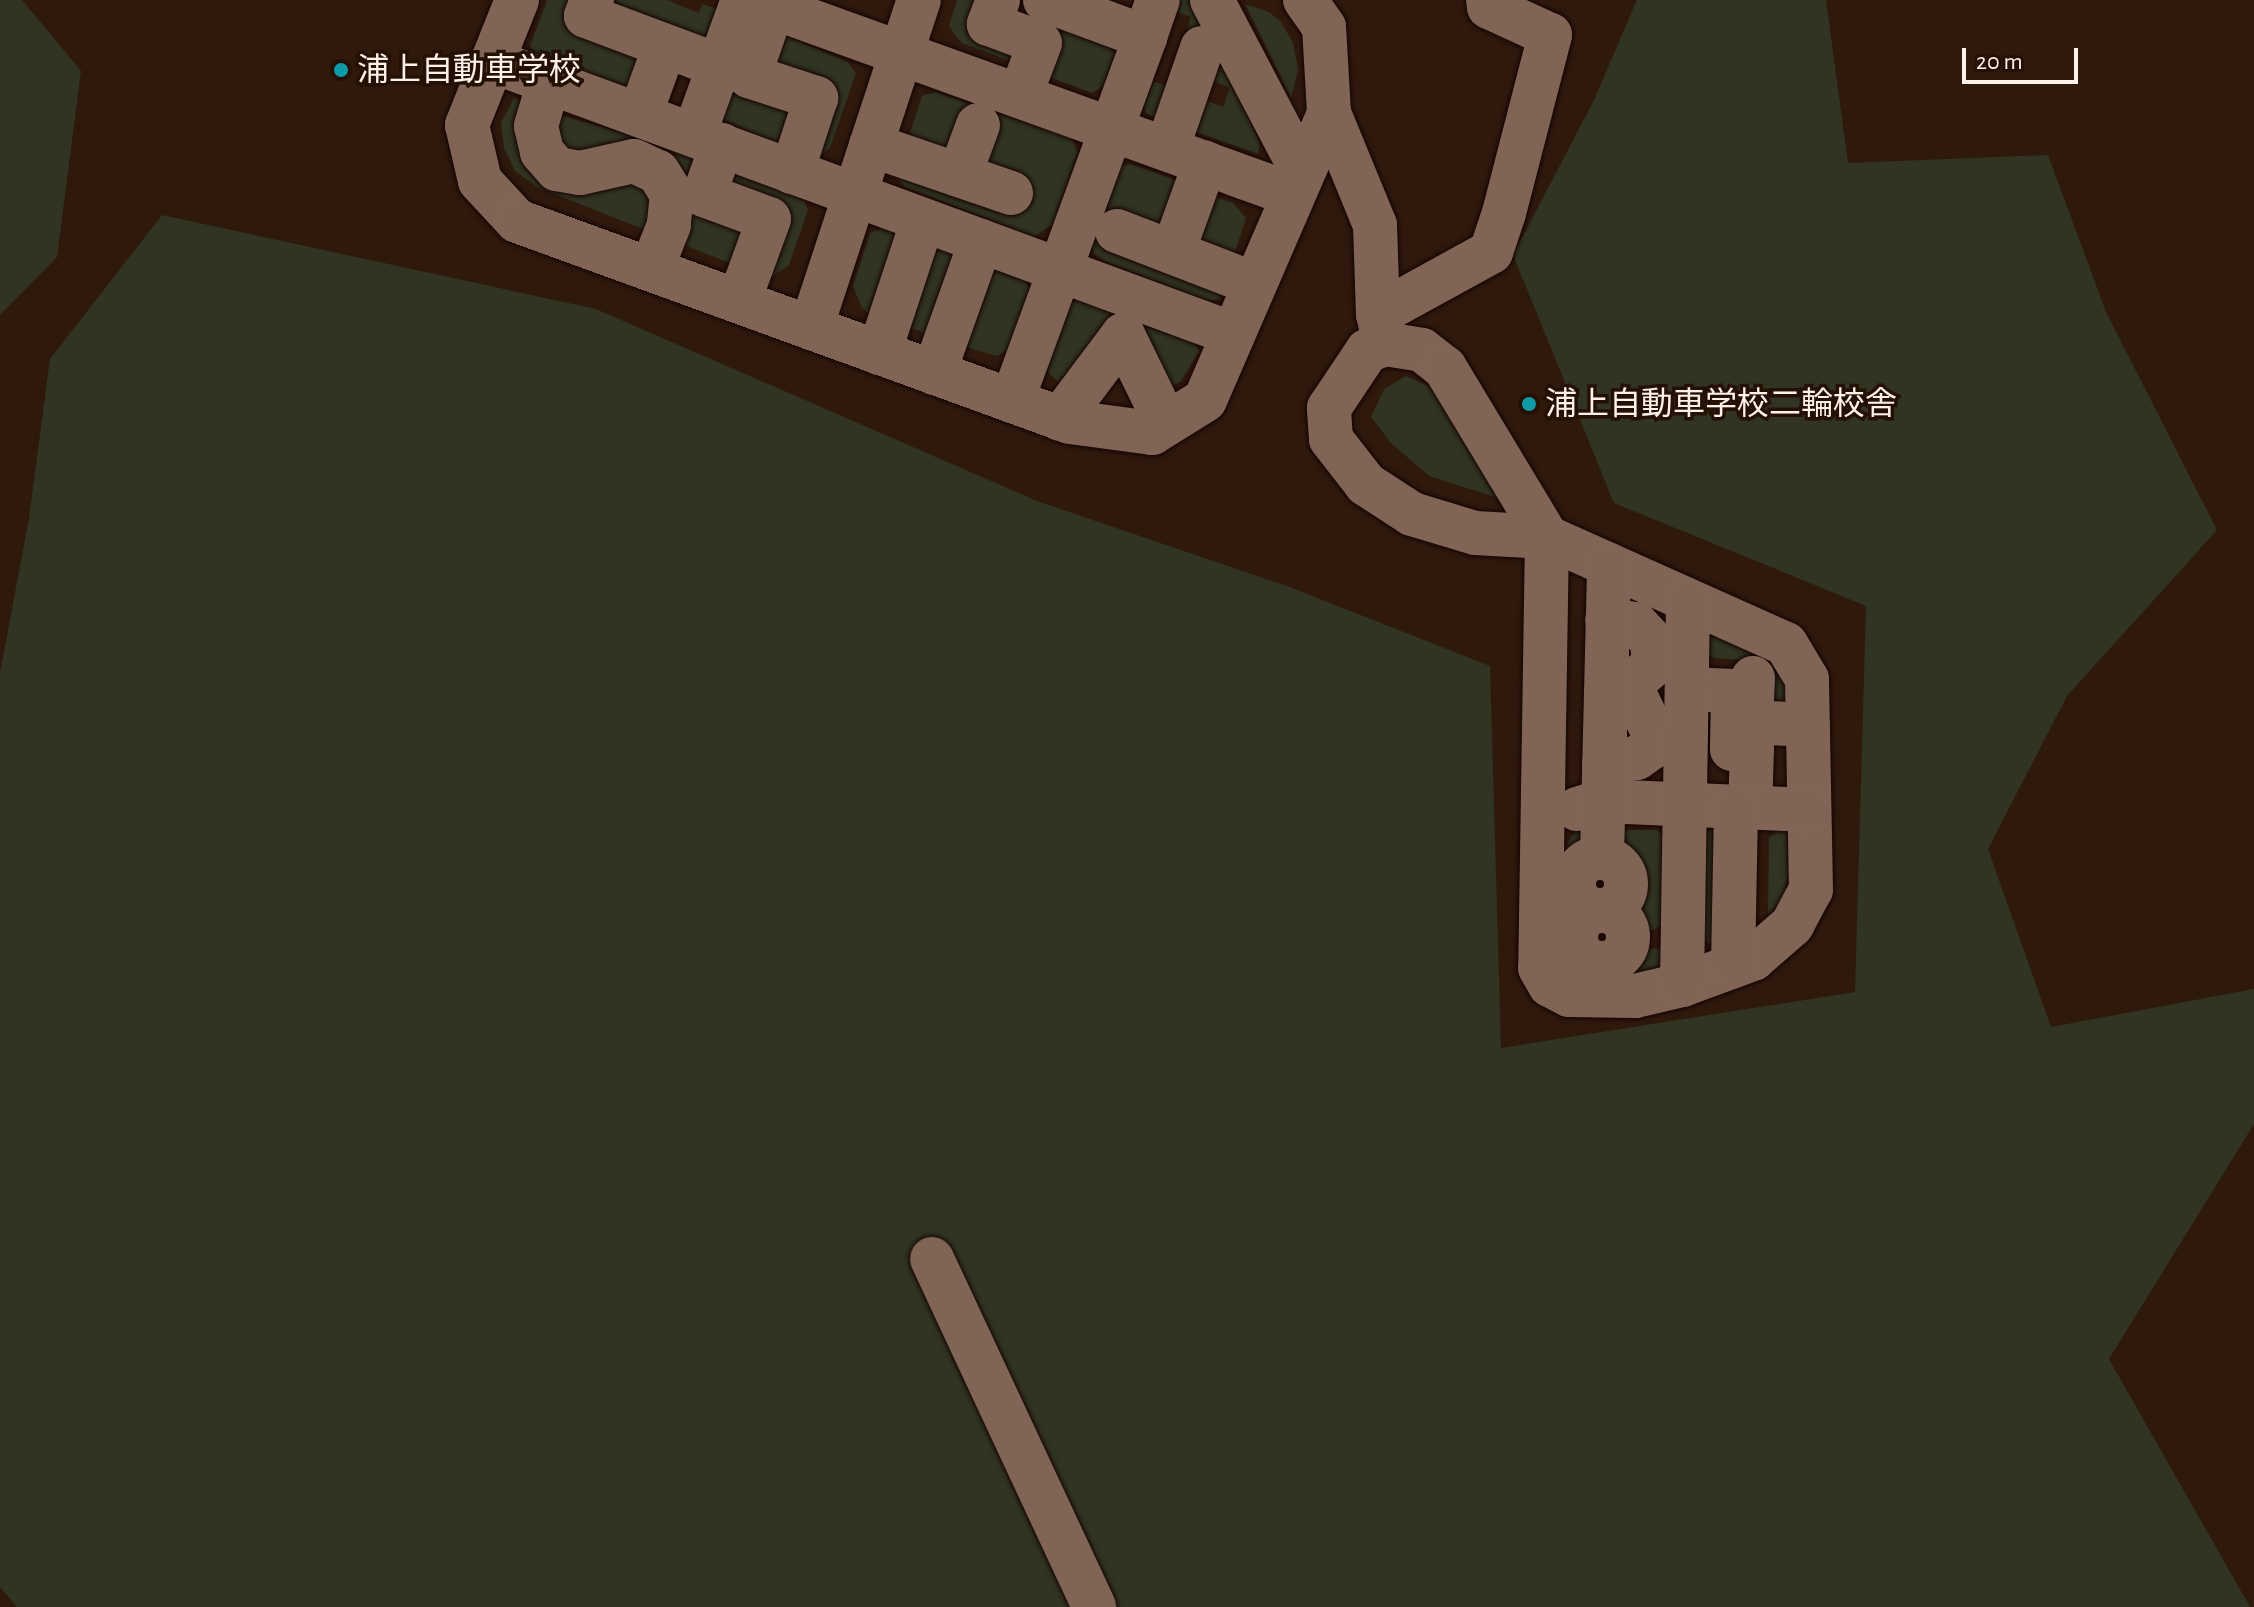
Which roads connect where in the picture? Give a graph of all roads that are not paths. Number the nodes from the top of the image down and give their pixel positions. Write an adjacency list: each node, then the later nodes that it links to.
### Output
1 (517, 0): 13 (street)
2 (592, 0): 11 (street)
3 (919, 0): 12 (street)
4 (998, 0): 17 (street)
5 (1045, 0): 10 (street)
6 (1212, 0): 27 (street)
7 (1305, 0): 18 (street)
8 (1488, 0): 39 (street)
9 (756, 2): 12 (street); 14 (street); 25 (street)
10 (1152, 18): 21 (street)
11 (665, 46): 14 (street); 19 (street)
12 (901, 54): 17 (street); 23 (street)
13 (492, 61): 16 (street); 35 (street)
14 (719, 66): 22 (street)
15 (1204, 76): 24 (street)
16 (549, 82): 19 (street); 35 (street)
17 (1020, 96): 21 (street)
18 (1329, 113): 27 (street); 39 (street)
19 (640, 115): 22 (street)
20 (978, 125): 26 (street)
21 (1110, 129): 24 (street); 34 (street)
22 (708, 140): 25 (street); 37 (street)
23 (871, 145): 26 (street); 29 (street)
24 (1186, 156): 27 (street); 33 (street)
25 (792, 172): 29 (street)
26 (960, 174): 28 (street)
27 (1298, 184): 36 (street)
28 (1011, 193)
29 (852, 194): 30 (street); 38 (street)
30 (923, 220): 32 (street); 41 (street)
31 (1117, 231): 33 (street)
32 (981, 241): 34 (street); 42 (street)
33 (1173, 252): 36 (street)
34 (1058, 269): 40 (street); 43 (street)
35 (651, 270): 37 (street)
36 (1254, 284): 40 (street)
37 (739, 301): 38 (street)
38 (811, 328): 41 (street)
39 (1382, 329): 46 (street); 46 (street)
40 (1233, 334): 45 (street)
41 (879, 353): 42 (street)
42 (934, 373): 43 (street)
43 (1012, 401): 44 (street)
44 (1060, 419): 45 (street); 45 (street)
45 (1166, 423)
46 (1547, 537): 47 (street); 57 (street)
47 (1609, 565): 48 (street); 49 (street)
48 (1688, 602): 50 (street); 51 (street)
49 (1607, 620): 50 (street); 53 (street)
50 (1679, 672): 51 (street); 52 (street); 53 (street); 54 (street)
51 (1808, 737): 52 (street); 56 (street)
52 (1752, 749): 55 (street)
53 (1603, 782): 54 (street); 57 (street); 59 (street)
54 (1685, 805): 55 (street); 58 (street)
55 (1750, 808): 56 (street); 60 (street)
56 (1809, 810): 60 (street)
57 (1542, 821): 59 (street)
58 (1683, 940): 59 (street); 61 (street)
59 (1604, 952): 61 (street)
60 (1747, 959): 61 (street)
61 (1682, 985)
62 (932, 1259): 63 (street)
63 (1094, 1607)

